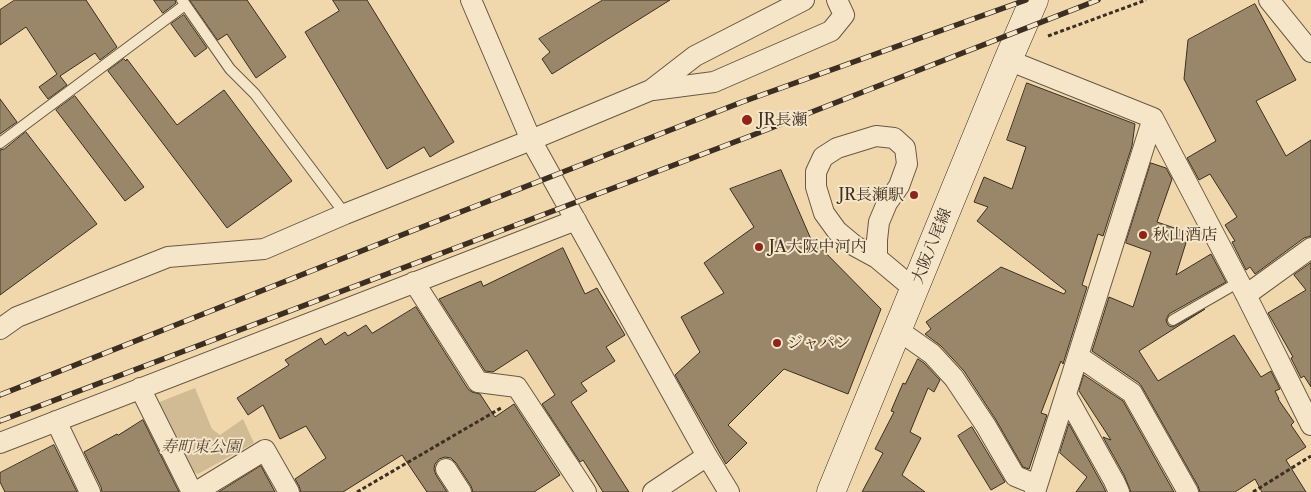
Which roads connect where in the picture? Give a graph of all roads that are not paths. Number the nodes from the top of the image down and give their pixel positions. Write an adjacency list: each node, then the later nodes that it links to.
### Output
1 (470, 0): 11 (street)
2 (804, 0): 9 (street)
3 (837, 0): 9 (street)
4 (1034, 0): 8 (main road, 大阪八尾線)
5 (1269, 0): 7 (street)
6 (184, 2): 12 (lane); 13 (lane)
7 (1311, 52)
8 (1010, 55): 10 (street); 18 (main road, 大阪八尾線)
9 (651, 90): 11 (street)
10 (1153, 118): 19 (street); 23 (street)
11 (531, 140): 13 (street); 14 (street)
12 (0, 143)
13 (345, 214): 21 (street)
14 (576, 220): 17 (street); 29 (street)
15 (1311, 248): 19 (street)
16 (877, 258): 16 (street); 18 (street)
17 (414, 282): 24 (street); 37 (street)
18 (914, 289): 22 (main road, 大阪八尾線)
19 (1242, 289): 20 (lane); 27 (street)
20 (1172, 320)
21 (0, 329)
22 (898, 330): 31 (street); 40 (main road, 大阪八尾線)
23 (1078, 356): 25 (street); 42 (street)
24 (140, 388): 26 (street); 33 (street)
25 (1066, 395): 31 (street); 41 (street)
26 (56, 421): 28 (street); 32 (street)
27 (1311, 426)
28 (0, 443)
29 (706, 456): 38 (street); 39 (street)
30 (446, 469): 36 (street)
31 (1036, 488)
32 (90, 492)
33 (192, 492)
34 (196, 492): 35 (street)
35 (289, 492)
36 (461, 492)
37 (586, 492)
38 (653, 492)
39 (729, 492)
40 (831, 492)
41 (1119, 492)
42 (1188, 492)

